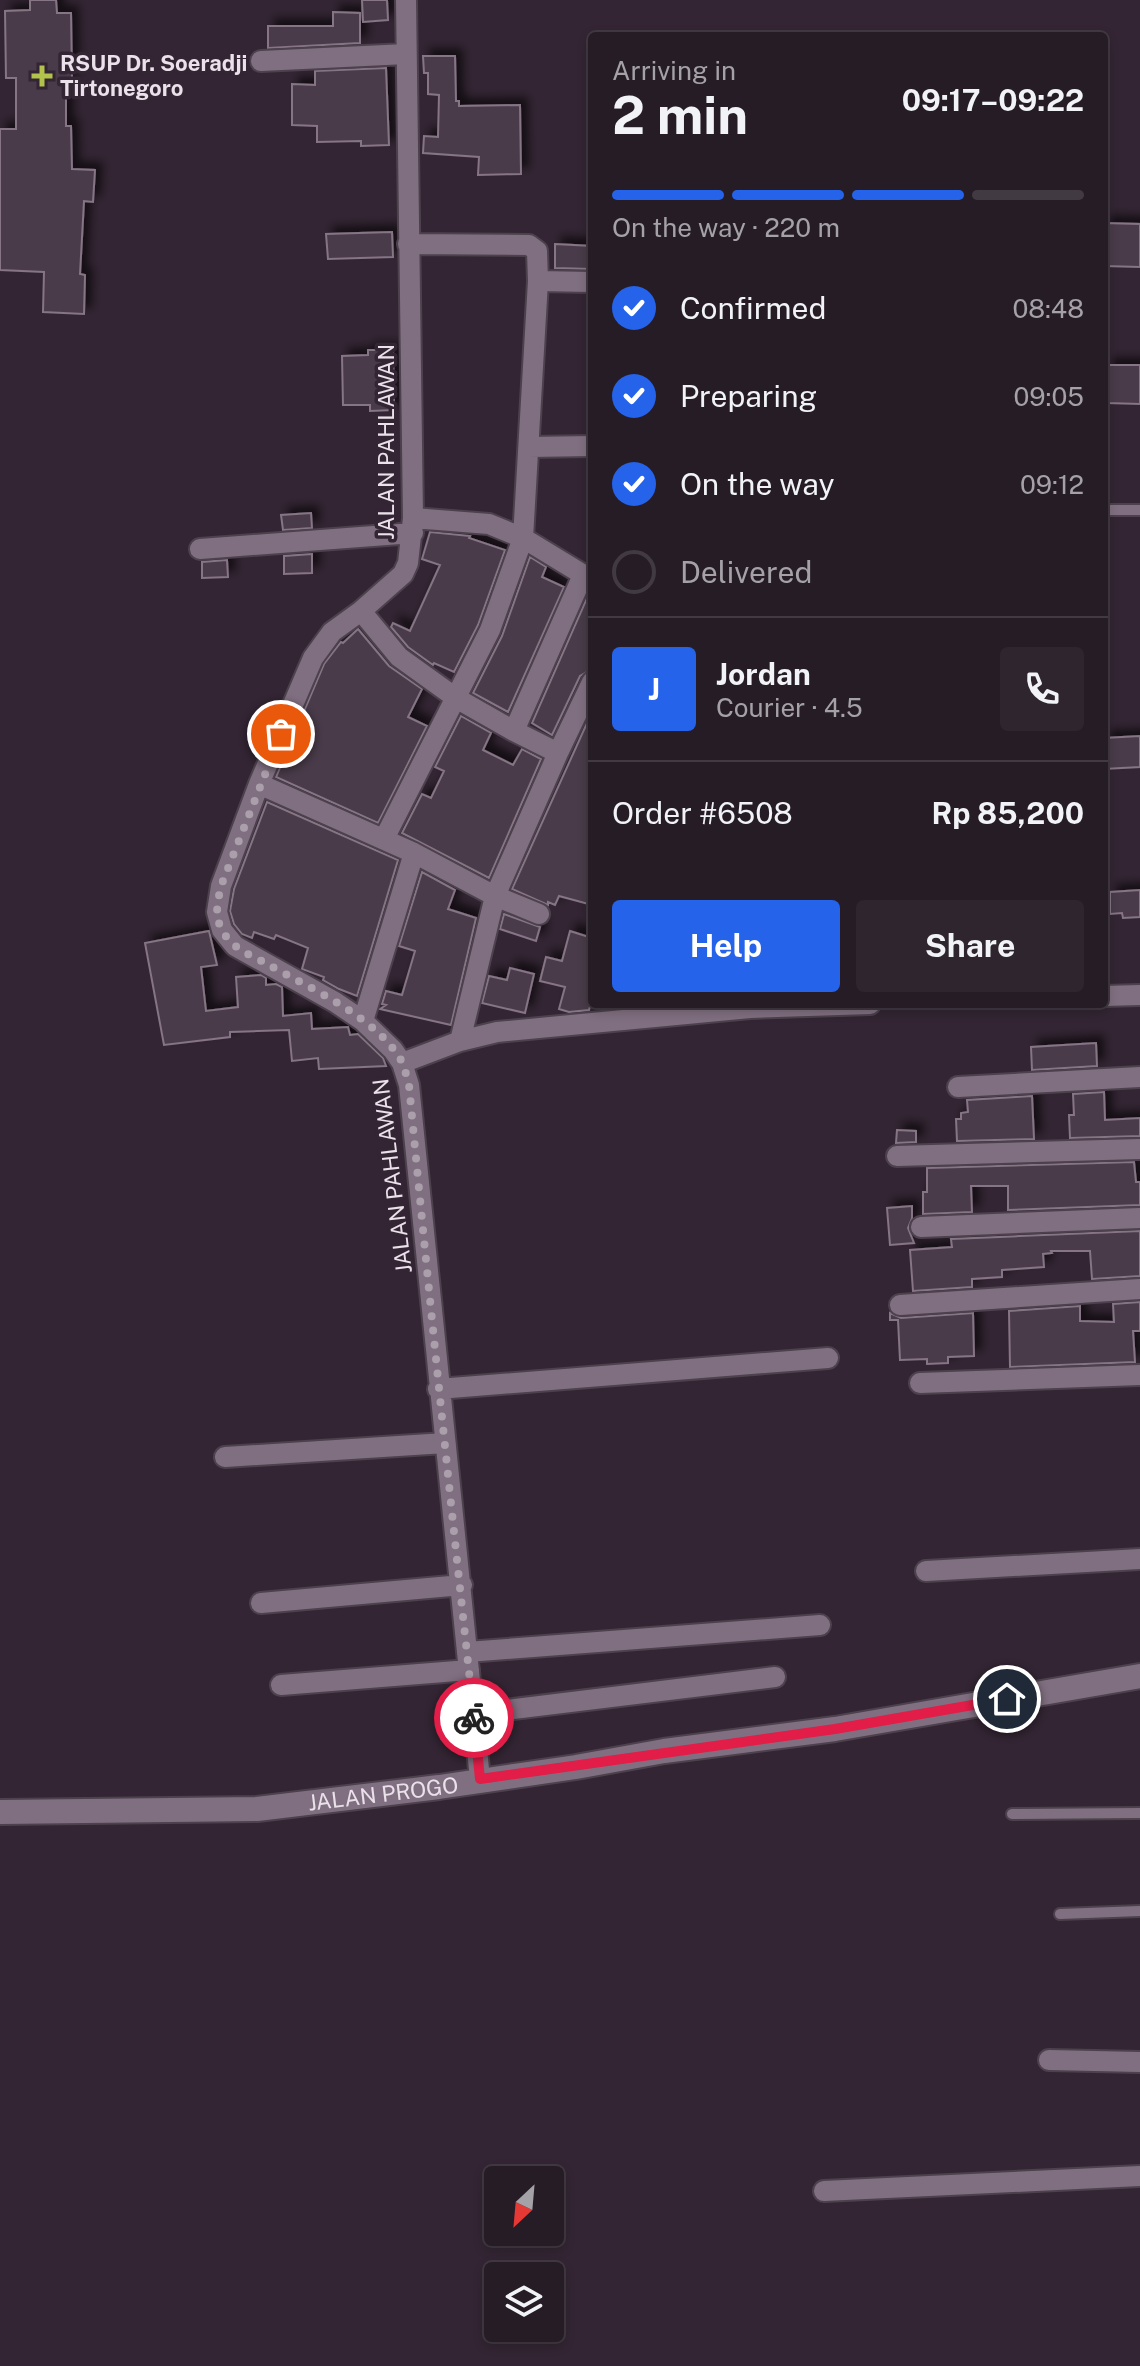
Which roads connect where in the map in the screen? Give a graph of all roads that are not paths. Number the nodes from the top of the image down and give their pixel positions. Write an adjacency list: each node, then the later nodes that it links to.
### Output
1 (406, 0): 2 (street, JALAN PAHLAWAN)
2 (406, 54): 3 (street); 4 (street, JALAN PAHLAWAN)
3 (261, 61)
4 (408, 244): 5 (street); 11 (street, JALAN PAHLAWAN)
5 (538, 281): 6 (street); 8 (street)
6 (588, 282)
7 (588, 446): 8 (street)
8 (529, 447): 12 (street)
9 (1108, 510): 10 (lane)
10 (1140, 510)
11 (413, 526): 12 (street); 13 (street); 15 (street, JALAN PAHLAWAN)
12 (523, 538): 14 (street); 17 (street)
13 (200, 549)
14 (587, 577): 18 (street)
15 (361, 611): 17 (street); 20 (street, JALAN PAHLAWAN)
16 (588, 690): 19 (street)
17 (456, 698): 18 (street); 21 (street)
18 (514, 731): 19 (street)
19 (558, 753): 23 (street)
20 (259, 784): 21 (street); 28 (street, JALAN PAHLAWAN)
21 (384, 839): 22 (street)
22 (414, 853): 23 (street); 28 (street)
23 (495, 896): 24 (street); 29 (street)
24 (539, 914)
25 (1140, 995): 26 (street)
26 (1108, 996)
27 (750, 1008): 29 (street)
28 (363, 1021): 30 (street, JALAN PAHLAWAN)
29 (460, 1041): 30 (street)
30 (402, 1063): 42 (street, JALAN PAHLAWAN)
31 (1140, 1077): 32 (street)
32 (958, 1087)
33 (1140, 1149): 34 (street)
34 (897, 1156)
35 (1140, 1218): 36 (street)
36 (921, 1227)
37 (1140, 1289): 38 (street)
38 (900, 1305)
39 (828, 1358): 42 (street)
40 (1140, 1375): 41 (street)
41 (920, 1383)
42 (438, 1389): 43 (street, JALAN PAHLAWAN)
43 (445, 1443): 44 (street); 47 (street, JALAN PAHLAWAN)
44 (225, 1457)
45 (1140, 1559): 46 (street)
46 (926, 1571)
47 (462, 1585): 48 (street); 50 (street, JALAN PAHLAWAN)
48 (261, 1603)
49 (820, 1625): 50 (street)
50 (468, 1661): 53 (street); 54 (street, JALAN PAHLAWAN)
51 (1140, 1676): 55 (street, JALAN PROGO)
52 (775, 1677): 54 (street)
53 (281, 1685)
54 (473, 1714): 55 (street, JALAN PAHLAWAN)
55 (480, 1779): 56 (street, JALAN PROGO)
56 (0, 1812)
57 (1140, 1813): 58 (lane)
58 (1012, 1814)
59 (1140, 1911): 60 (lane)
60 (1060, 1914)
61 (1049, 2060): 62 (street)
62 (1140, 2062)
63 (1140, 2176): 64 (street)
64 (824, 2191)

